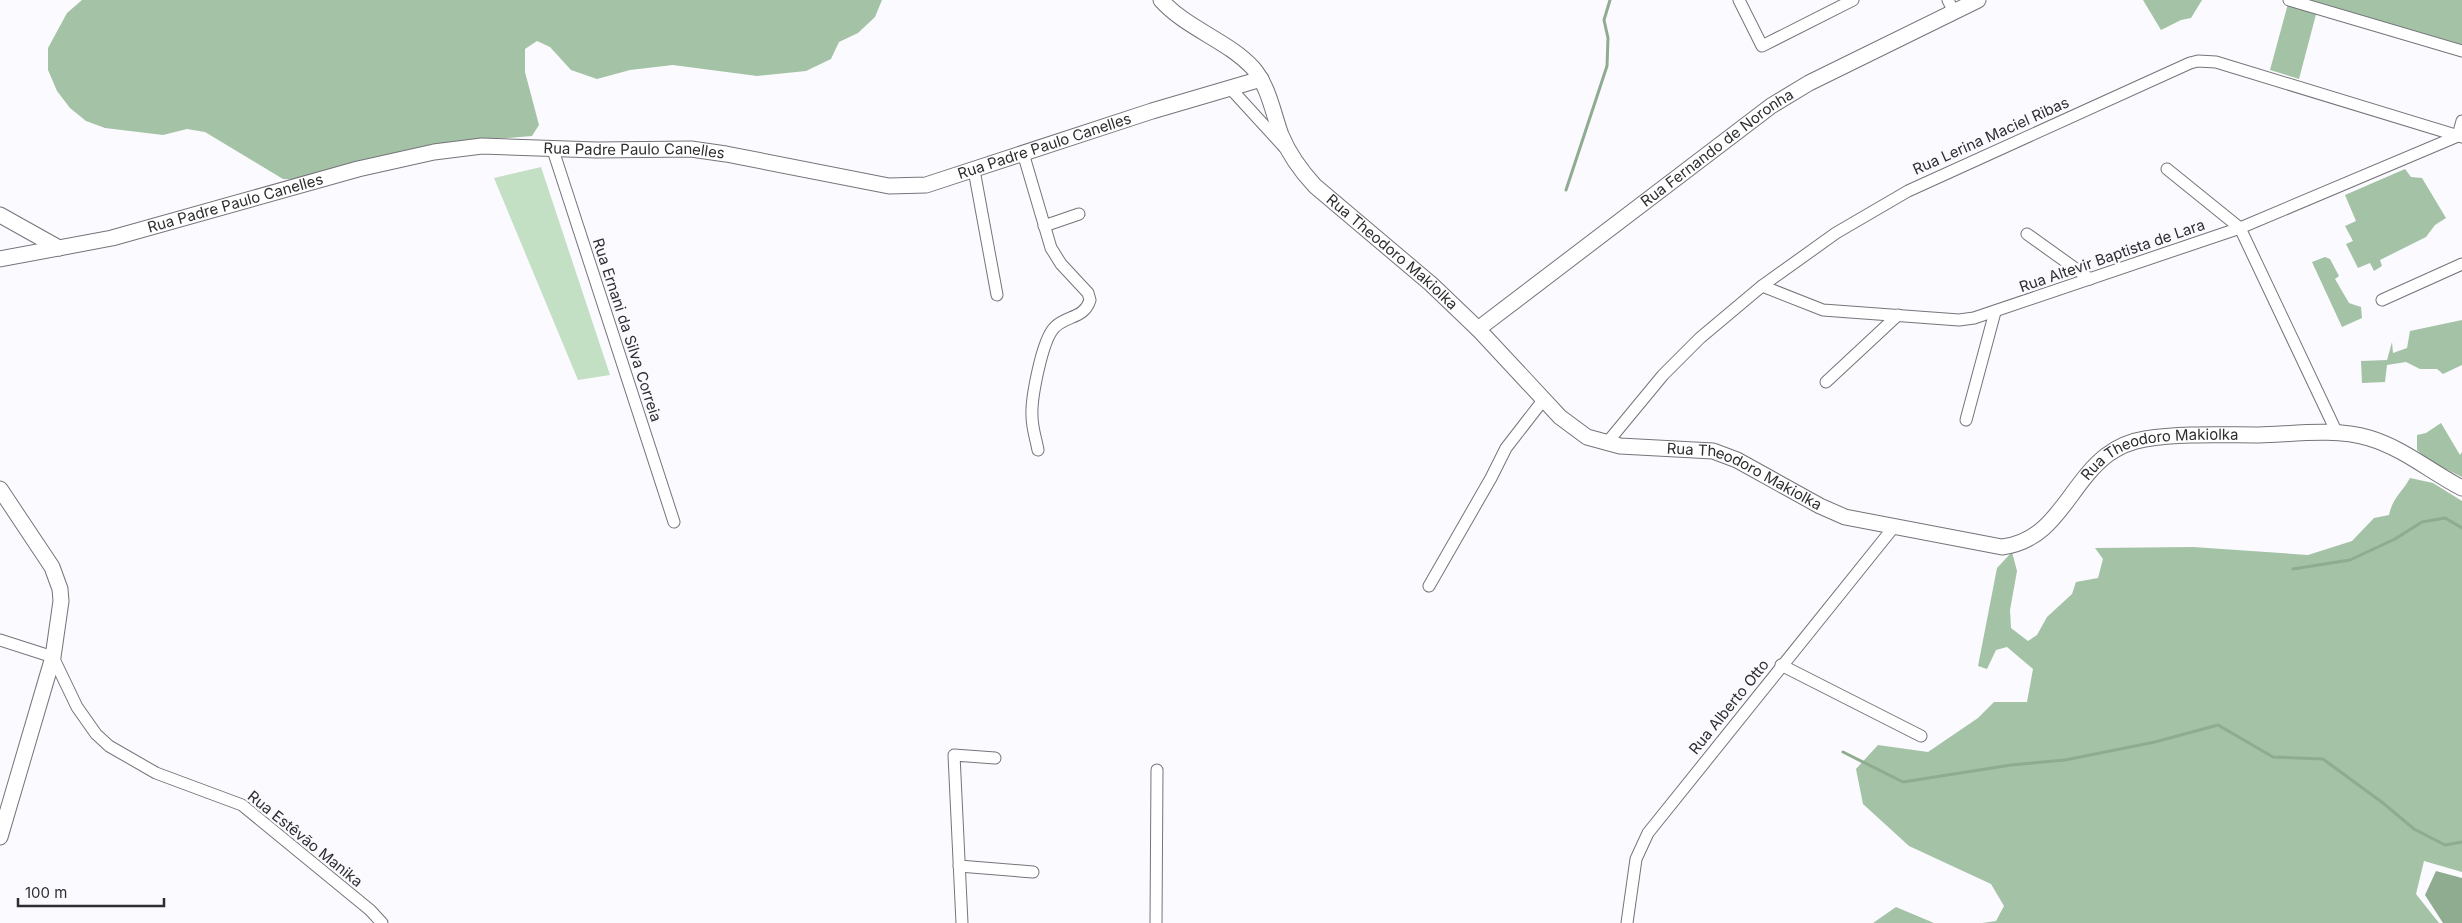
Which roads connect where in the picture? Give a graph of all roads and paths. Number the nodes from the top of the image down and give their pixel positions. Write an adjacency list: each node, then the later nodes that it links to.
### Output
1 (1161, 0): 8 (main road, Rua Theodoro Makiolka)
2 (1740, 0): 3 (street)
3 (1853, 0)
4 (1978, 0): 6 (main road, Rua Fernando de Noronha)
5 (2289, 0): 7 (street)
6 (1955, 5): 31 (main road, Rua Fernando de Noronha)
7 (2462, 51)
8 (1261, 79): 9 (main road, Rua Padre Paulo Canelles); 14 (main road, Rua Theodoro Makiolka)
9 (1231, 89): 13 (main road, Rua Padre Paulo Canelles); 14 (street)
10 (2462, 120): 11 (street)
11 (2460, 137): 20 (street, Rua Altevir Baptista de Lara); 26 (street, Rua Lerina Maciel Ribas)
12 (552, 148): 16 (main road, Rua Padre Paulo Canelles); 22 (main road, Rua Padre Paulo Canelles); 40 (street, Rua Ernani da Silva Correia)
13 (1023, 153): 16 (main road, Rua Padre Paulo Canelles); 19 (street)
14 (1293, 158): 31 (main road, Rua Theodoro Makiolka)
15 (2167, 169): 20 (street)
16 (974, 170): 27 (street)
17 (1079, 214): 19 (street)
18 (0, 215): 22 (main road)
19 (1044, 226): 37 (street)
20 (2240, 228): 25 (street, Rua Altevir Baptista de Lara); 35 (street)
21 (2027, 234): 25 (street)
22 (59, 248): 23 (main road, Rua Padre Paulo Canelles)
23 (0, 259)
24 (2462, 264): 28 (street)
25 (2090, 279): 29 (street, Rua Altevir Baptista de Lara)
26 (1762, 286): 30 (street, Rua Altevir Baptista de Lara); 36 (street, Rua Lerina Maciel Ribas)
27 (997, 295)
28 (2382, 300)
29 (1995, 312): 30 (street, Rua Altevir Baptista de Lara); 34 (street)
30 (1898, 315): 32 (street)
31 (1478, 329): 33 (main road, Rua Theodoro Makiolka)
32 (1826, 382)
33 (1544, 399): 36 (main road, Rua Theodoro Makiolka); 42 (street)
34 (1966, 420)
35 (2338, 433): 38 (main road, Rua Theodoro Makiolka); 41 (main road, Rua Theodoro Makiolka)
36 (1606, 444): 41 (main road, Rua Theodoro Makiolka)
37 (1038, 450)
38 (2462, 488)
39 (0, 489): 44 (main road)
40 (674, 522)
41 (1893, 528): 45 (street, Rua Alberto Otto)
42 (1429, 586)
43 (0, 640): 44 (street)
44 (53, 657): 49 (main road); 52 (street, Rua Estêvão Manika)
45 (1781, 665): 46 (street); 55 (street, Rua Alberto Otto)
46 (1921, 736)
47 (995, 758): 50 (street)
48 (1157, 770): 54 (street)
49 (0, 837)
50 (959, 866): 51 (street); 53 (street)
51 (1033, 872)
52 (382, 923)
53 (962, 923)
54 (1156, 923)
55 (1627, 923)

